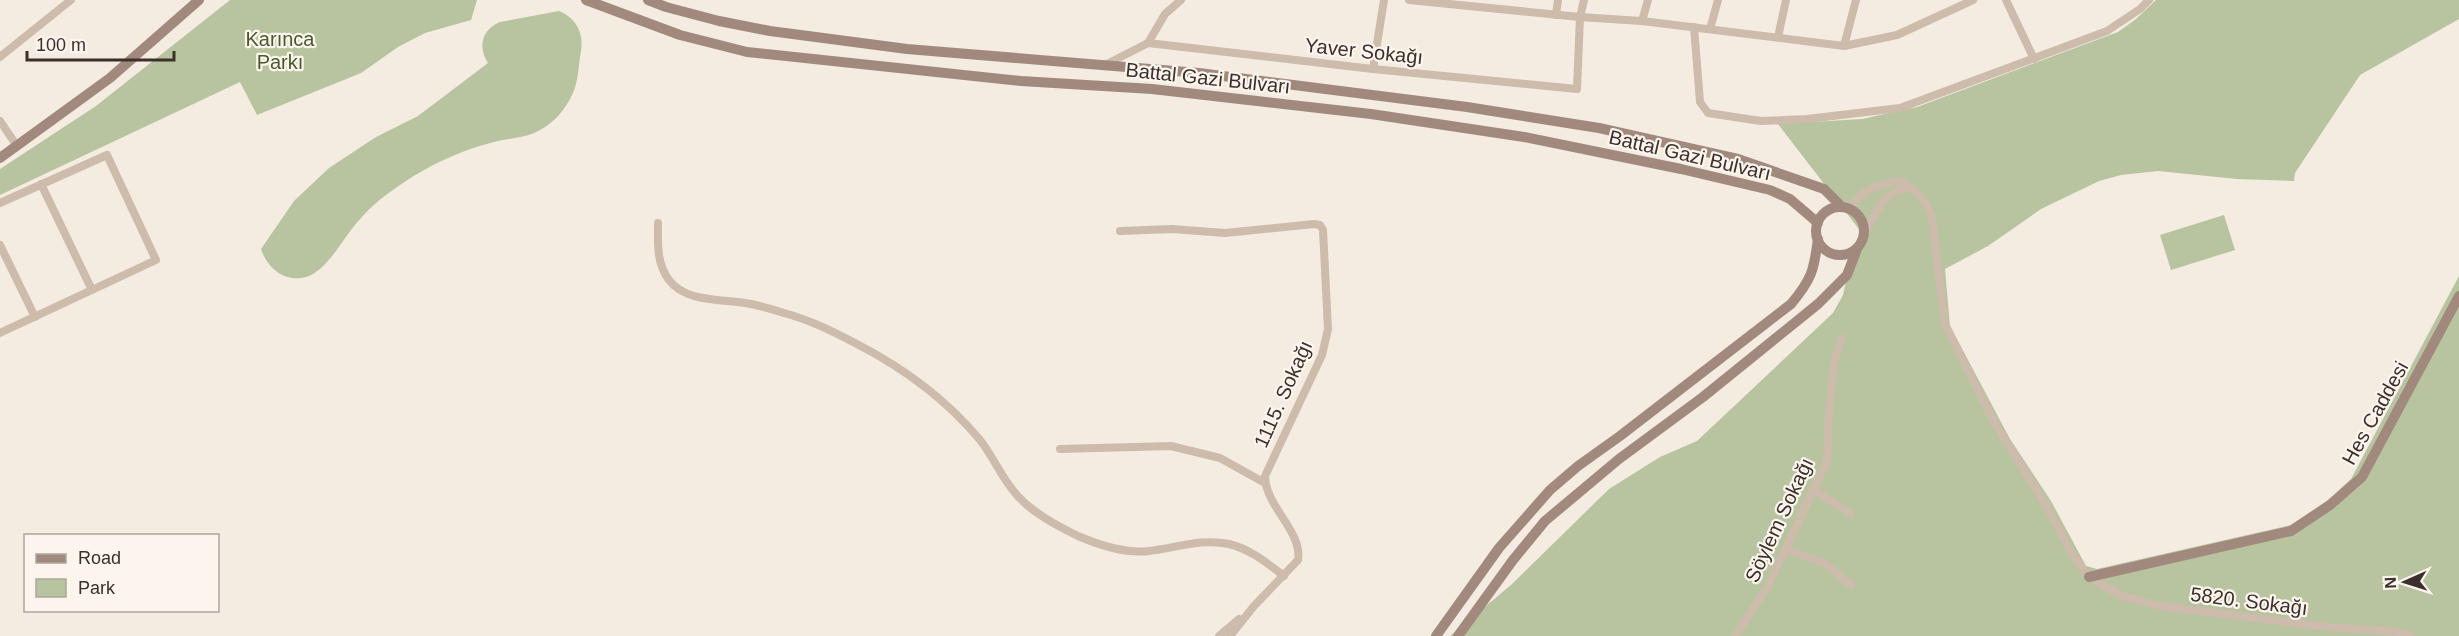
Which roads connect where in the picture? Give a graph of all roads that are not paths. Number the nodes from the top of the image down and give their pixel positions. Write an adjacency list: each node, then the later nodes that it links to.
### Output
1 (71, 0): 29 (street)
2 (193, 0): 20 (street)
3 (199, 0): 20 (street)
4 (586, 0): 41 (street, Battal Gazi Bulvarı)
5 (648, 0): 31 (street, Battal Gazi Bulvarı)
6 (1181, 0): 27 (street)
7 (1384, 0): 32 (street)
8 (1409, 0): 21 (street)
9 (1558, 0): 21 (street)
10 (1584, 0): 22 (street)
11 (1648, 0): 23 (street)
12 (1718, 0): 25 (street)
13 (1786, 0): 26 (street)
14 (1856, 0): 28 (street)
15 (1973, 0): 28 (street)
16 (2006, 0): 30 (street)
17 (2135, 0): 19 (street)
18 (2148, 0): 19 (street)
19 (2140, 9): 30 (street)
20 (183, 13): 34 (street)
21 (1556, 15): 22 (street)
22 (1581, 17): 23 (street); 32 (street, Yaver Sokağı)
23 (1642, 21): 24 (street)
24 (1694, 27): 25 (street); 30 (street)
25 (1710, 29): 26 (street)
26 (1778, 38): 28 (street)
27 (1148, 43): 31 (street); 32 (street, Yaver Sokağı)
28 (1844, 46)
29 (0, 57)
30 (2034, 58)
31 (1105, 65): 39 (street, Battal Gazi Bulvarı)
32 (1373, 69)
33 (0, 121): 34 (street)
34 (16, 146): 35 (street)
35 (0, 158)
36 (41, 184): 38 (street); 47 (street); 47 (street)
37 (1911, 188): 39 (street); 43 (street); 58 (street)
38 (0, 203)
39 (1845, 208): 41 (street); 43 (street)
40 (658, 223): 57 (street)
41 (1818, 224): 44 (street)
42 (1120, 231): 53 (street, 1115. Sokağı)
43 (1864, 235): 46 (street)
44 (1818, 239): 46 (street); 63 (street)
45 (0, 245): 49 (street)
46 (1857, 249): 64 (street)
47 (92, 290): 49 (street)
48 (2459, 296): 58 (street, Hes Caddesi)
49 (35, 317): 50 (street)
50 (0, 333)
51 (1842, 339): 54 (street, Söylem Sokağı)
52 (1060, 449): 53 (street)
53 (1265, 483): 57 (street)
54 (1814, 490): 55 (street); 56 (street, Söylem Sokağı)
55 (1850, 513)
56 (1786, 549): 59 (street); 65 (street, Söylem Sokağı)
57 (1284, 576): 60 (street)
58 (2089, 577): 66 (street, 5820. Sokağı)
59 (1851, 585)
60 (1254, 606): 61 (street); 62 (street)
61 (1219, 636)
62 (1230, 636)
63 (1436, 636)
64 (1458, 636)
65 (1735, 636)
66 (2411, 636)

